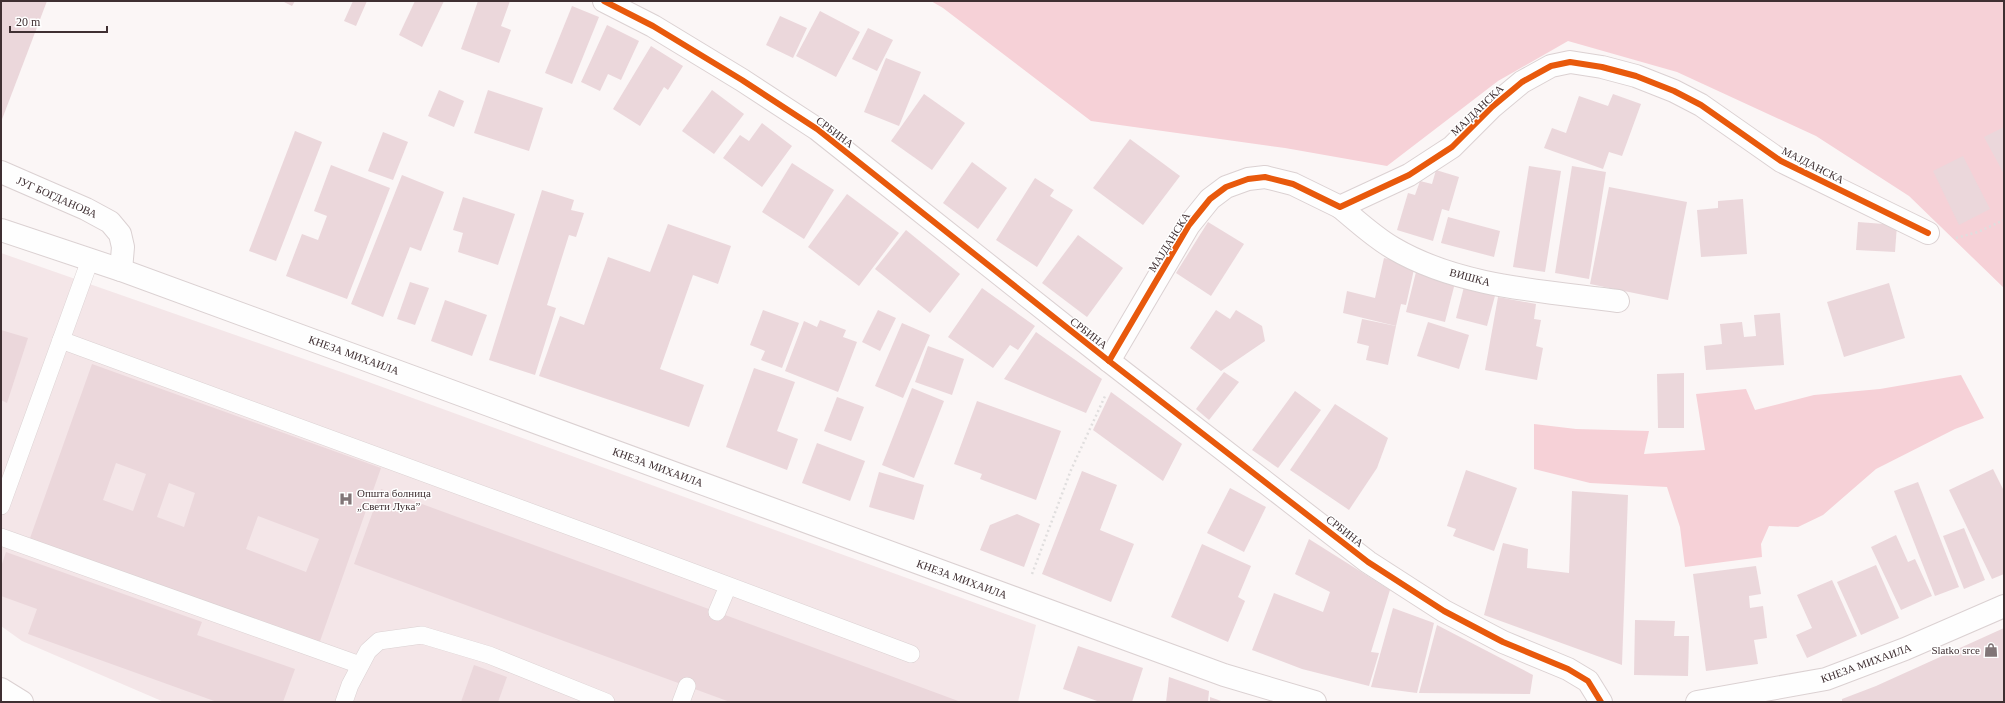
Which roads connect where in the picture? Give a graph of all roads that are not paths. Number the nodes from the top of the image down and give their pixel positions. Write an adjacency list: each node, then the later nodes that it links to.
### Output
1 (604, 1): 10 (street, СРБИНА)
2 (1, 172): 7 (street, ЈУГ БОГДАНОВА)
3 (1340, 207): 5 (street, МАЈДАНСКА); 8 (street, ВИШКА); 10 (street, МАЈДАНСКА)
4 (1, 230): 6 (street, КНЕЗА МИХАИЛА)
5 (1928, 233)
6 (90, 260): 7 (street, КНЕЗА МИХАИЛА); 9 (lane)
7 (121, 270): 20 (street, КНЕЗА МИХАИЛА)
8 (1618, 301)
9 (61, 340): 11 (lane); 13 (lane)
10 (1113, 365): 26 (street, СРБИНА)
11 (1, 506)
12 (1, 537): 17 (lane)
13 (728, 586): 15 (lane); 16 (lane)
14 (2004, 606): 27 (street, КНЕЗА МИХАИЛА)
15 (717, 612)
16 (911, 654)
17 (360, 666): 22 (lane); 23 (lane)
18 (687, 686): 24 (lane)
19 (1, 689): 21 (street)
20 (1273, 696): 25 (street, КНЕЗА МИХАИЛА)
21 (22, 702)
22 (344, 702)
23 (606, 702)
24 (681, 702)
25 (1316, 702)
26 (1601, 702)
27 (1697, 702)

